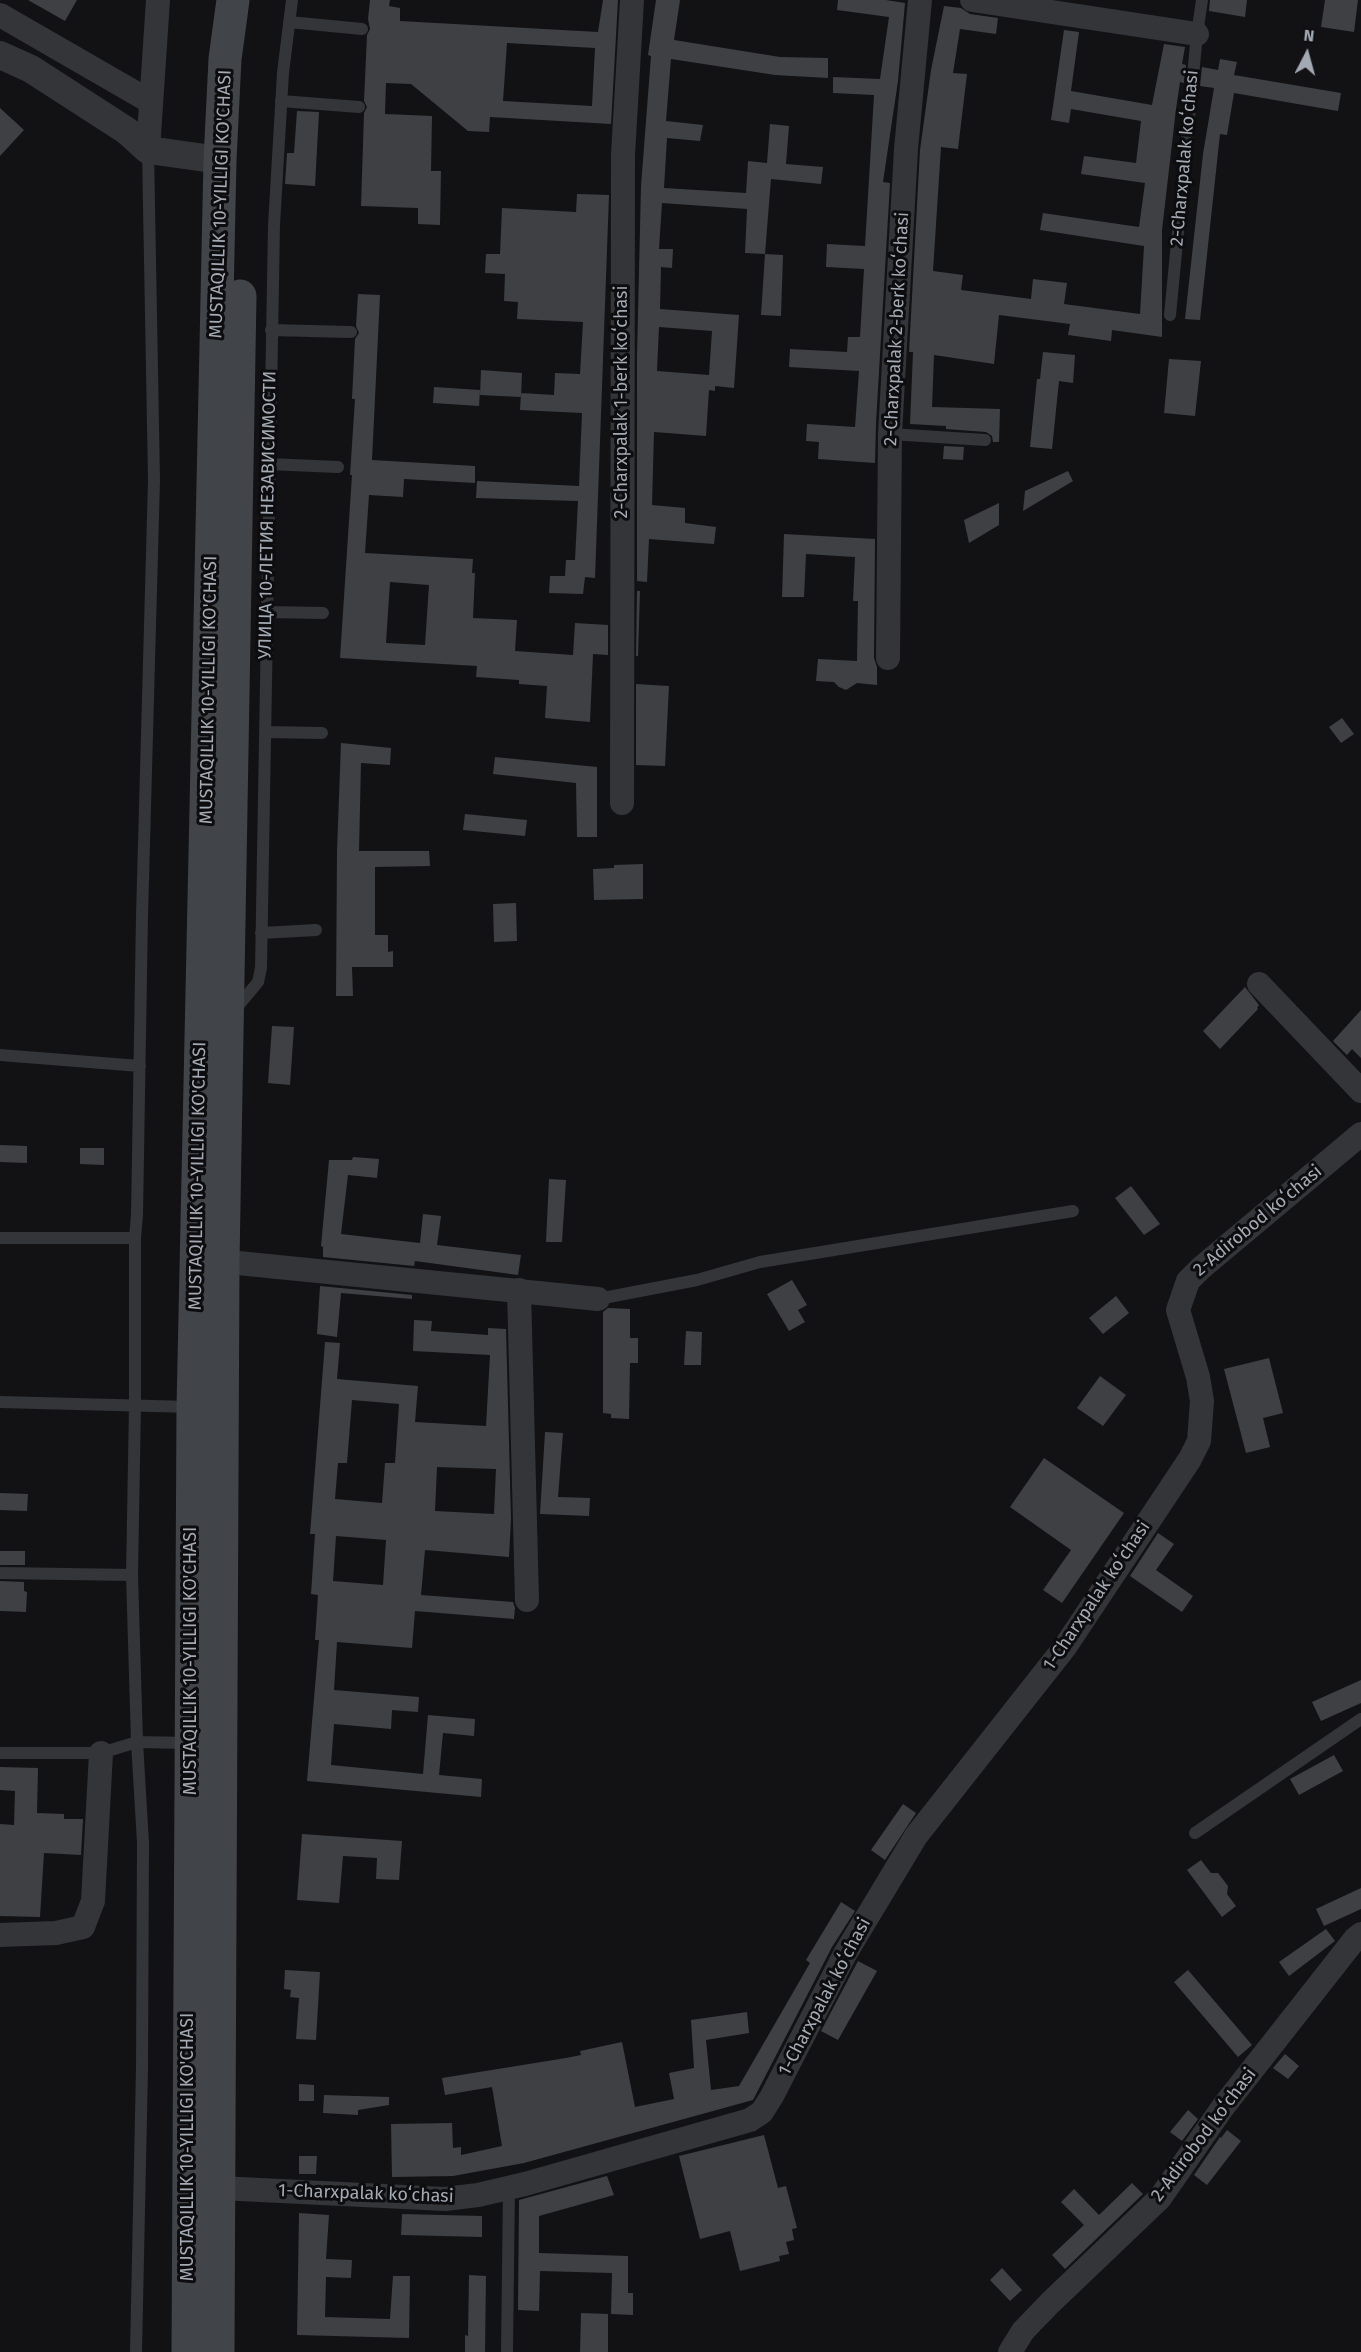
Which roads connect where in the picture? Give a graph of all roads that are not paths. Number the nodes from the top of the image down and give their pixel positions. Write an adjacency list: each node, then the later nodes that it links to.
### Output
1 (158, 0): 15 (street)
2 (233, 0): 18 (main road, MUSTAQILLIK 10-YILLIGI KO'CHASI)
3 (255, 0): 35 (main road, MUSTAQILLIK 10-YILLIGI KO'CHASI)
4 (292, 0): 10 (lane, УЛИЦА 10-ЛЕТИЯ НЕЗАВИСИМОСТИ)
5 (632, 0): 31 (street, 2-Charxpalak 1-berk koʻchasi)
6 (921, 0): 22 (street, 2-Charxpalak 2-berk koʻchasi)
7 (972, 0): 12 (street)
8 (1202, 0): 12 (lane, 2-Charxpalak koʻchasi)
9 (0, 15): 15 (street)
10 (289, 22): 11 (lane); 14 (lane, УЛИЦА 10-ЛЕТИЯ НЕЗАВИСИМОСТИ)
11 (362, 30)
12 (1197, 34): 19 (lane, 2-Charxpalak koʻchasi)
13 (0, 55): 17 (street)
14 (281, 101): 16 (lane); 20 (lane, УЛИЦА 10-ЛЕТИЯ НЕЗАВИСИМОСТИ)
15 (151, 102): 17 (street)
16 (359, 107)
17 (147, 150): 18 (street); 37 (lane)
18 (220, 160): 43 (main road, MUSTAQILLIK 10-YILLIGI KO'CHASI)
19 (1170, 315)
20 (272, 330): 21 (lane); 24 (lane, УЛИЦА 10-ЛЕТИЯ НЕЗАВИСИМОСТИ)
21 (351, 332)
22 (890, 434): 23 (lane); 28 (street, 2-Charxpalak 2-berk koʻchasi)
23 (985, 440)
24 (268, 464): 25 (lane); 26 (lane, УЛИЦА 10-ЛЕТИЯ НЕЗАВИСИМОСТИ)
25 (338, 467)
26 (266, 612): 27 (lane); 29 (lane, УЛИЦА 10-ЛЕТИЯ НЕЗАВИСИМОСТИ)
27 (323, 613)
28 (888, 658)
29 (265, 732): 30 (lane); 33 (lane, УЛИЦА 10-ЛЕТИЯ НЕЗАВИСИМОСТИ)
30 (322, 733)
31 (622, 803)
32 (316, 930): 33 (lane)
33 (261, 933): 35 (lane, УЛИЦА 10-ЛЕТИЯ НЕЗАВИСИМОСТИ)
34 (1259, 984): 38 (street)
35 (227, 1018): 43 (main road, MUSTAQILLIK 10-YILLIGI KO'CHASI)
36 (0, 1055): 37 (lane)
37 (140, 1066): 42 (lane)
38 (1361, 1090)
39 (1361, 1134): 49 (street, 2-Adirobod koʻchasi)
40 (1073, 1211): 45 (lane)
41 (0, 1238): 42 (lane)
42 (135, 1238): 47 (lane)
43 (210, 1260): 44 (street); 48 (main road, MUSTAQILLIK 10-YILLIGI KO'CHASI); 62 (main road, MUSTAQILLIK 10-YILLIGI KO'CHASI)
44 (519, 1290): 45 (street); 52 (street)
45 (598, 1299)
46 (0, 1402): 47 (lane)
47 (135, 1405): 48 (lane); 51 (lane)
48 (193, 1407): 55 (main road, MUSTAQILLIK 10-YILLIGI KO'CHASI)
49 (1202, 1426): 61 (street, 1-Charxpalak koʻchasi)
50 (0, 1573): 51 (lane)
51 (132, 1575): 54 (lane)
52 (527, 1600)
53 (1361, 1719): 58 (lane)
54 (137, 1742): 55 (lane); 57 (lane); 63 (lane)
55 (190, 1743): 64 (main road, MUSTAQILLIK 10-YILLIGI KO'CHASI)
56 (0, 1753): 57 (lane)
57 (101, 1753): 60 (street)
58 (1195, 1833)
59 (1361, 1934): 67 (street, 2-Adirobod koʻchasi)
60 (0, 1935)
61 (509, 2187): 62 (street, 1-Charxpalak koʻchasi); 66 (lane)
62 (219, 2188): 65 (main road, MUSTAQILLIK 10-YILLIGI KO'CHASI)
63 (136, 2352)
64 (188, 2352)
65 (218, 2352)
66 (507, 2352)
67 (1010, 2352)

